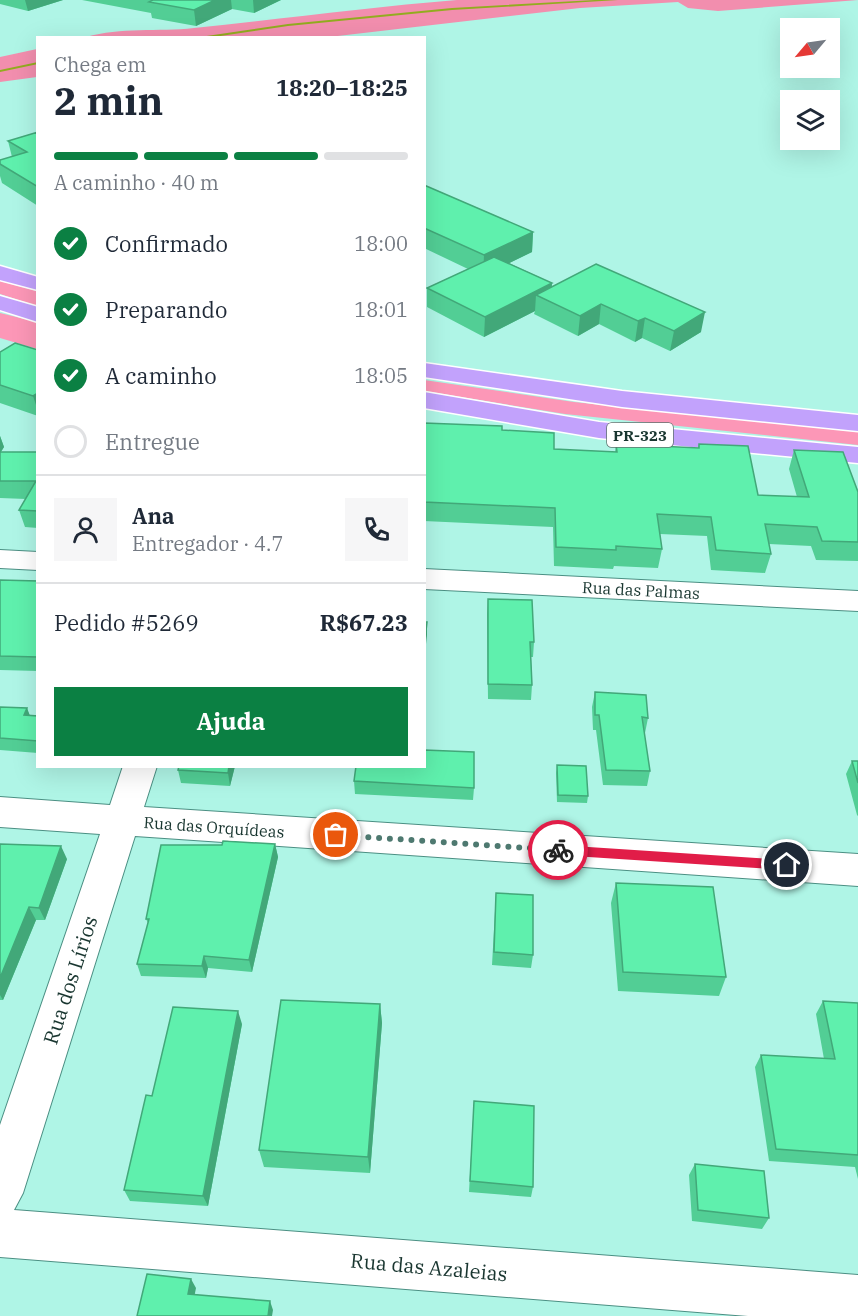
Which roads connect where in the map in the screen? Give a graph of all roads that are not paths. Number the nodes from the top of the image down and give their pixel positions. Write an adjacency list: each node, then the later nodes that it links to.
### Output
1 (0, 273): 2 (highway)
2 (36, 283)
3 (0, 303): 4 (highway)
4 (36, 314)
5 (426, 370): 7 (highway, PR-323)
6 (426, 400): 8 (highway, PR-323)
7 (858, 423)
8 (858, 455)
9 (0, 559): 10 (street)
10 (36, 561)
11 (426, 579): 12 (street, Rua das Palmas)
12 (858, 601)
13 (139, 768): 15 (street, Rua dos Lírios)
14 (0, 812): 15 (street, Rua das Orquídeas)
15 (122, 820): 16 (street, Rua das Orquídeas); 17 (street, Rua dos Lírios)
16 (858, 870)
17 (0, 1193)
18 (0, 1233): 19 (street, Rua das Azaleias)
19 (858, 1300)

